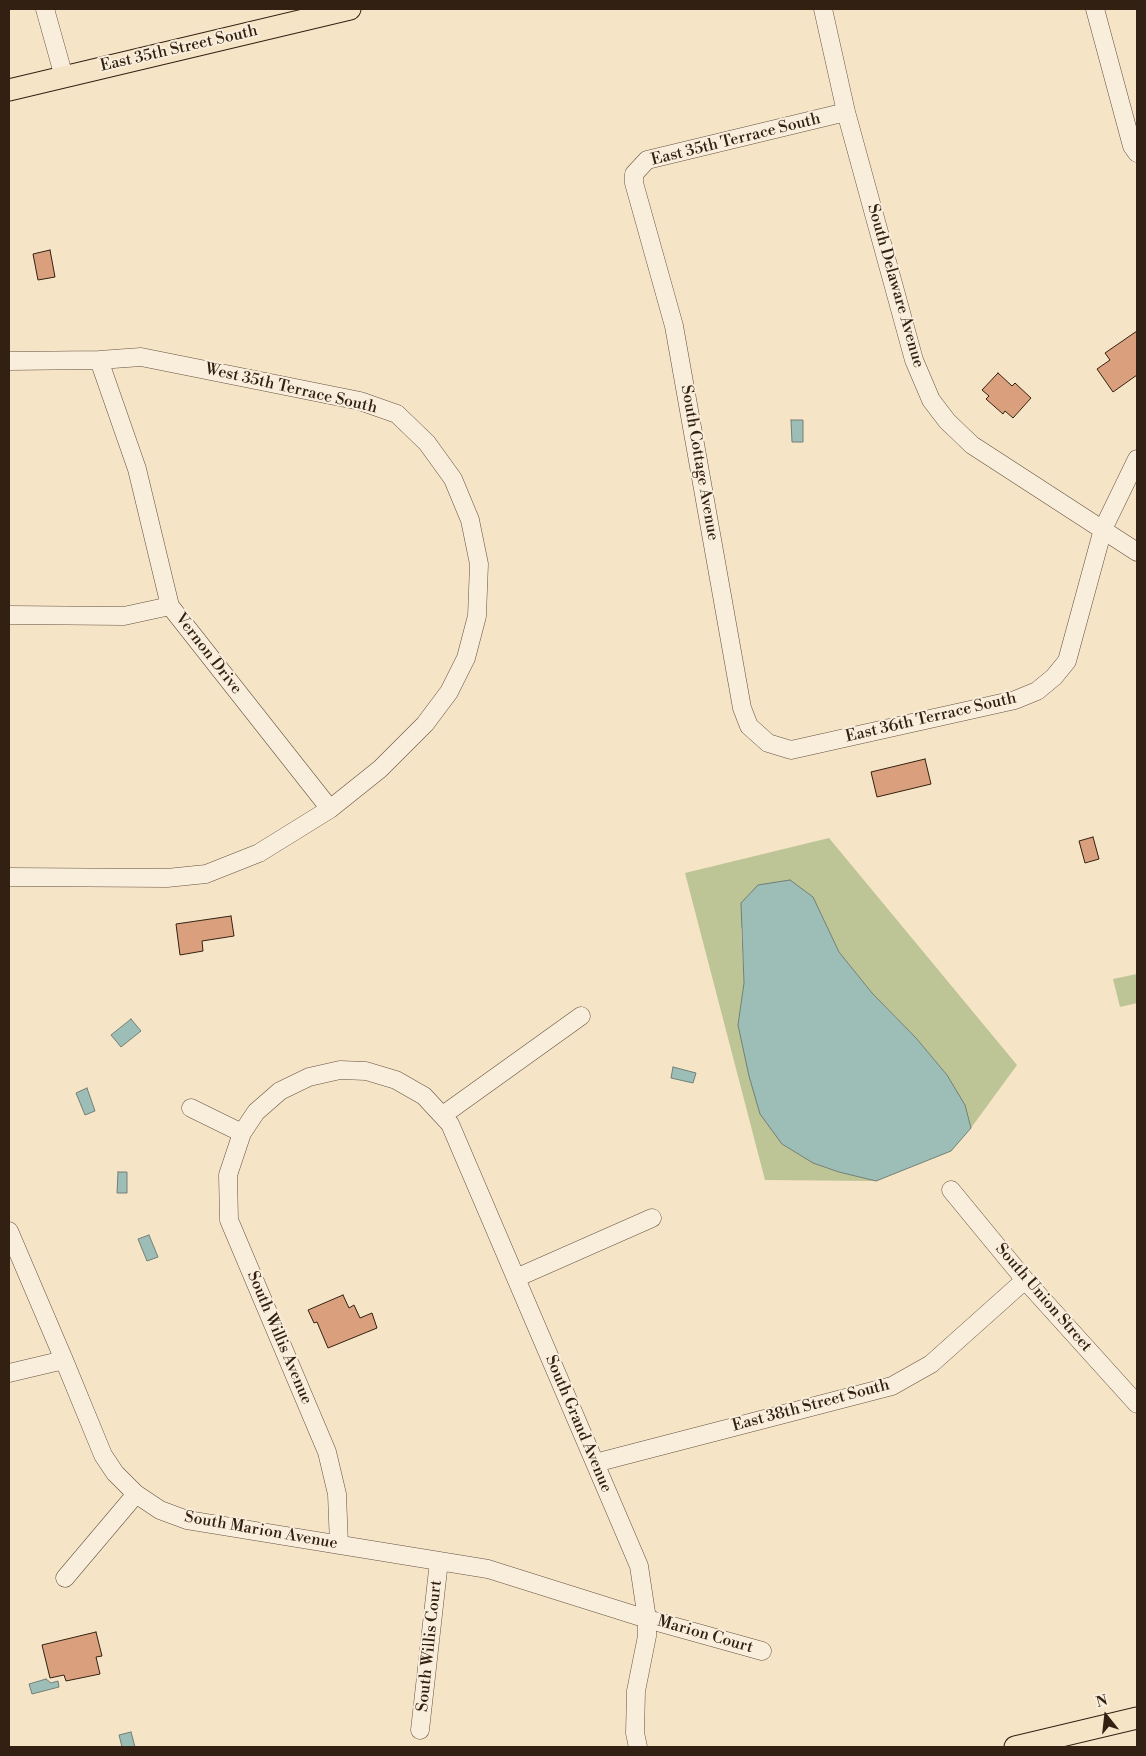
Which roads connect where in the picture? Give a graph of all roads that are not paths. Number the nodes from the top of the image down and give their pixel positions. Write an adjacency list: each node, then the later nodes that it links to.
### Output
1 (45, 9): 5 (street)
2 (350, 9): 5 (main road, East 35th Street South)
3 (823, 9): 7 (street, South Delaware Avenue)
4 (1095, 9): 8 (street)
5 (64, 77): 6 (main road, East 35th Street South)
6 (9, 90)
7 (846, 112): 9 (street, East 35th Terrace South); 13 (street, South Delaware Avenue)
8 (1137, 153)
9 (634, 178): 17 (street, South Cottage Avenue)
10 (9, 360): 11 (street, West 35th Terrace South)
11 (99, 360): 15 (street, Vernon Drive); 18 (street, West 35th Terrace South)
12 (1137, 459): 13 (street, East 36th Terrace South)
13 (1103, 529): 14 (street, South Delaware Avenue); 17 (street, East 36th Terrace South)
14 (1137, 552)
15 (170, 606): 16 (street); 18 (street, Vernon Drive)
16 (9, 615)
17 (768, 743)
18 (330, 809): 19 (street, West 35th Terrace South)
19 (9, 877)
20 (581, 1016): 22 (street)
21 (191, 1108): 23 (street)
22 (443, 1115): 23 (street, South Willis Avenue); 27 (street, South Grand Avenue)
23 (242, 1133): 34 (street, South Willis Avenue)
24 (951, 1190): 28 (street, South Union Street)
25 (652, 1218): 27 (street)
26 (9, 1231): 29 (street, South Marion Avenue)
27 (516, 1278): 32 (street, South Grand Avenue)
28 (1025, 1280): 31 (street, South Union Street); 32 (street, East 38th Street South)
29 (64, 1360): 30 (street); 33 (street, South Marion Avenue)
30 (9, 1373)
31 (1137, 1404)
32 (595, 1462): 37 (street, South Grand Avenue)
33 (136, 1494): 34 (street, South Marion Avenue); 36 (street)
34 (339, 1545): 35 (street, South Marion Avenue)
35 (439, 1561): 37 (street, South Marion Avenue); 40 (street, South Willis Court)
36 (65, 1578)
37 (647, 1619): 38 (street, Marion Court); 41 (street, South Grand Avenue)
38 (762, 1651)
39 (1137, 1718): 42 (main road)
40 (420, 1730)
41 (638, 1747)
42 (1015, 1747)

